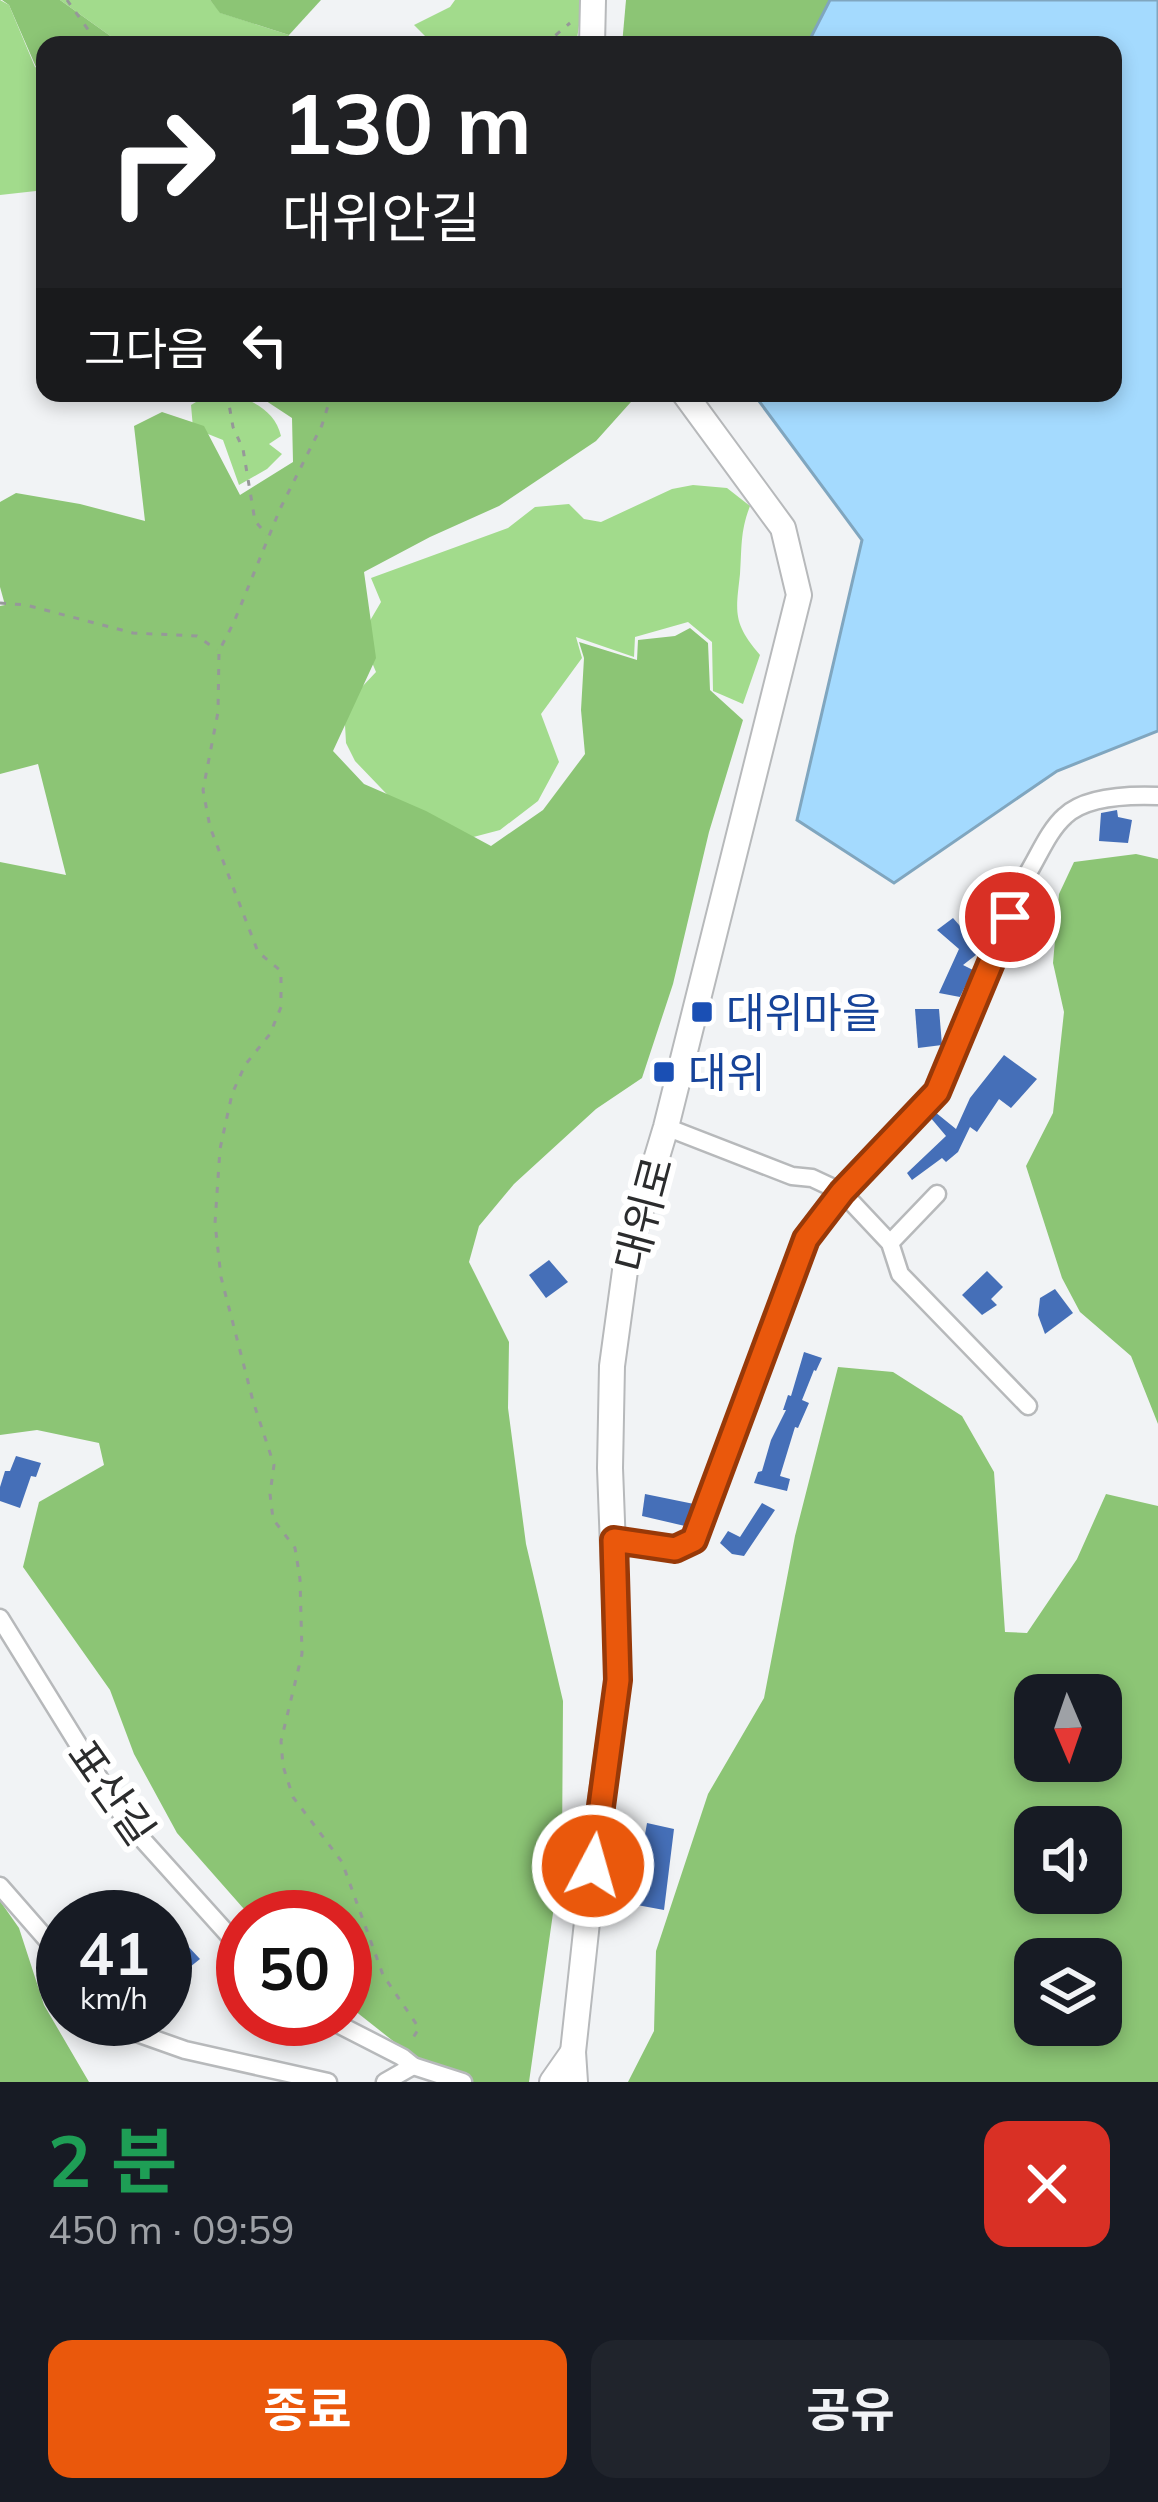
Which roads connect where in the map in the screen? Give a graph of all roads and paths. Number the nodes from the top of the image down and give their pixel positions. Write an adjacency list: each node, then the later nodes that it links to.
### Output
1 (68, 0): 3 (path)
2 (592, 4): 4 (path); 5 (main road)
3 (95, 36)
4 (552, 36)
5 (592, 36)
6 (229, 402): 9 (path)
7 (329, 402): 9 (path)
8 (691, 402): 13 (main road, 대위로)
9 (268, 536): 11 (path)
10 (0, 604): 11 (path)
11 (219, 651): 26 (path)
12 (1158, 796): 14 (street)
13 (666, 1127): 14 (street); 18 (main road, 대위로)
14 (842, 1192): 16 (street); 18 (street)
15 (937, 1194): 16 (street)
16 (890, 1244): 17 (street)
17 (1028, 1406)
18 (614, 1540): 25 (main road, 대위로)
19 (0, 1618): 21 (street, 표산길)
20 (0, 1886): 22 (street)
21 (216, 1922)
22 (36, 1927)
23 (372, 2043): 26 (street)
24 (174, 2046): 27 (street)
25 (574, 2052): 30 (main road); 31 (main road, 대위로)
26 (408, 2062): 28 (street); 29 (street)
27 (328, 2082)
28 (385, 2082)
29 (463, 2082)
30 (552, 2082)
31 (575, 2082)

